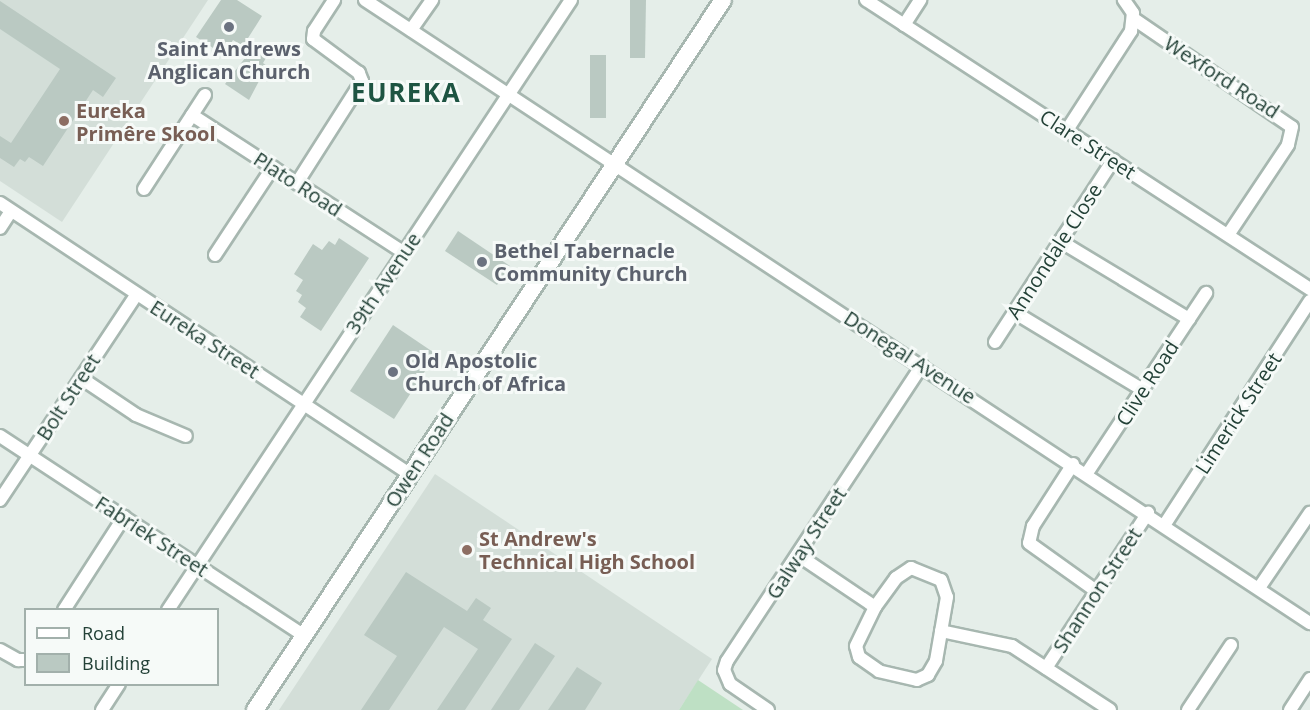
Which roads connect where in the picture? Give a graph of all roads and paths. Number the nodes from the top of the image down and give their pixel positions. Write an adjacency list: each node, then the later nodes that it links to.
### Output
1 (334, 0): 19 (street)
2 (365, 0): 11 (street, Donegal Avenue)
3 (432, 0): 11 (street)
4 (571, 0): 12 (street, 39th Avenue)
5 (723, 0): 17 (street, Owen Road)
6 (866, 0): 10 (street, Clare Street)
7 (920, 0): 10 (street)
8 (1124, 0): 9 (street)
9 (1134, 19): 15 (street); 24 (street, Wexford Road)
10 (904, 25): 15 (street, Clare Street)
11 (411, 30): 12 (street, Donegal Avenue)
12 (508, 94): 17 (street, Donegal Avenue); 26 (street, 39th Avenue)
13 (205, 95): 14 (street)
14 (192, 115): 18 (street, Plato Road); 20 (street)
15 (1067, 129): 16 (street, Clare Street)
16 (1113, 160): 24 (street, Clare Street); 25 (street, Annondale Close)
17 (614, 165): 35 (street, Donegal Avenue); 44 (street, Owen Road)
18 (273, 167): 19 (street, Plato Road); 27 (street)
19 (297, 183): 26 (street, Plato Road)
20 (144, 189)
21 (0, 203): 22 (street, Eureka Street)
22 (11, 211): 23 (street); 30 (street, Eureka Street)
23 (0, 228)
24 (1228, 235): 28 (street, Clare Street)
25 (1060, 241): 32 (street, Annondale Close); 33 (street)
26 (403, 252): 38 (street, 39th Avenue)
27 (215, 255)
28 (1310, 289)
29 (1206, 293): 33 (street, Clive Road)
30 (137, 294): 36 (street, Bolt Street); 38 (street, Eureka Street)
31 (1310, 301): 49 (street, Limerick Street)
32 (1014, 312): 34 (street, Annondale Close); 37 (street)
33 (1189, 319): 37 (street, Clive Road)
34 (995, 342)
35 (922, 365): 42 (street, Donegal Avenue); 50 (street, Galway Street)
36 (81, 378): 40 (street); 41 (street, Bolt Street)
37 (1143, 390): 43 (street, Clive Road)
38 (303, 404): 44 (street, Eureka Street); 51 (street, 39th Avenue)
39 (0, 436): 41 (street, Fabriek Street)
40 (186, 436)
41 (30, 455): 45 (street, Bolt Street); 48 (street, Fabriek Street)
42 (1073, 464): 43 (street, Donegal Avenue); 53 (street)
43 (1087, 473): 46 (street, Donegal Avenue)
44 (410, 474): 59 (street, Owen Road)
45 (0, 500)
46 (1148, 513): 49 (street, Donegal Avenue); 53 (street, Shannon Street)
47 (1310, 513): 52 (street)
48 (124, 518): 51 (street, Fabriek Street); 55 (street)
49 (1165, 524): 52 (street, Donegal Avenue)
50 (798, 555): 54 (street); 68 (street, Galway Street)
51 (198, 566): 56 (street, 39th Avenue); 59 (street, Fabriek Street)
52 (1259, 588): 57 (street, Donegal Avenue)
53 (1096, 591): 63 (street, Shannon Street)
54 (875, 607): 58 (street); 58 (street)
55 (65, 608)
56 (169, 608)
57 (1310, 623)
58 (941, 631): 63 (street)
59 (303, 636): 67 (street, Owen Road)
60 (1230, 645): 70 (street)
61 (0, 650): 62 (street)
62 (24, 660)
63 (1046, 668): 69 (street)
64 (1310, 679): 71 (street)
65 (118, 686): 66 (street)
66 (102, 710)
67 (255, 710)
68 (768, 710)
69 (1110, 710)
70 (1188, 710)
71 (1290, 710)

